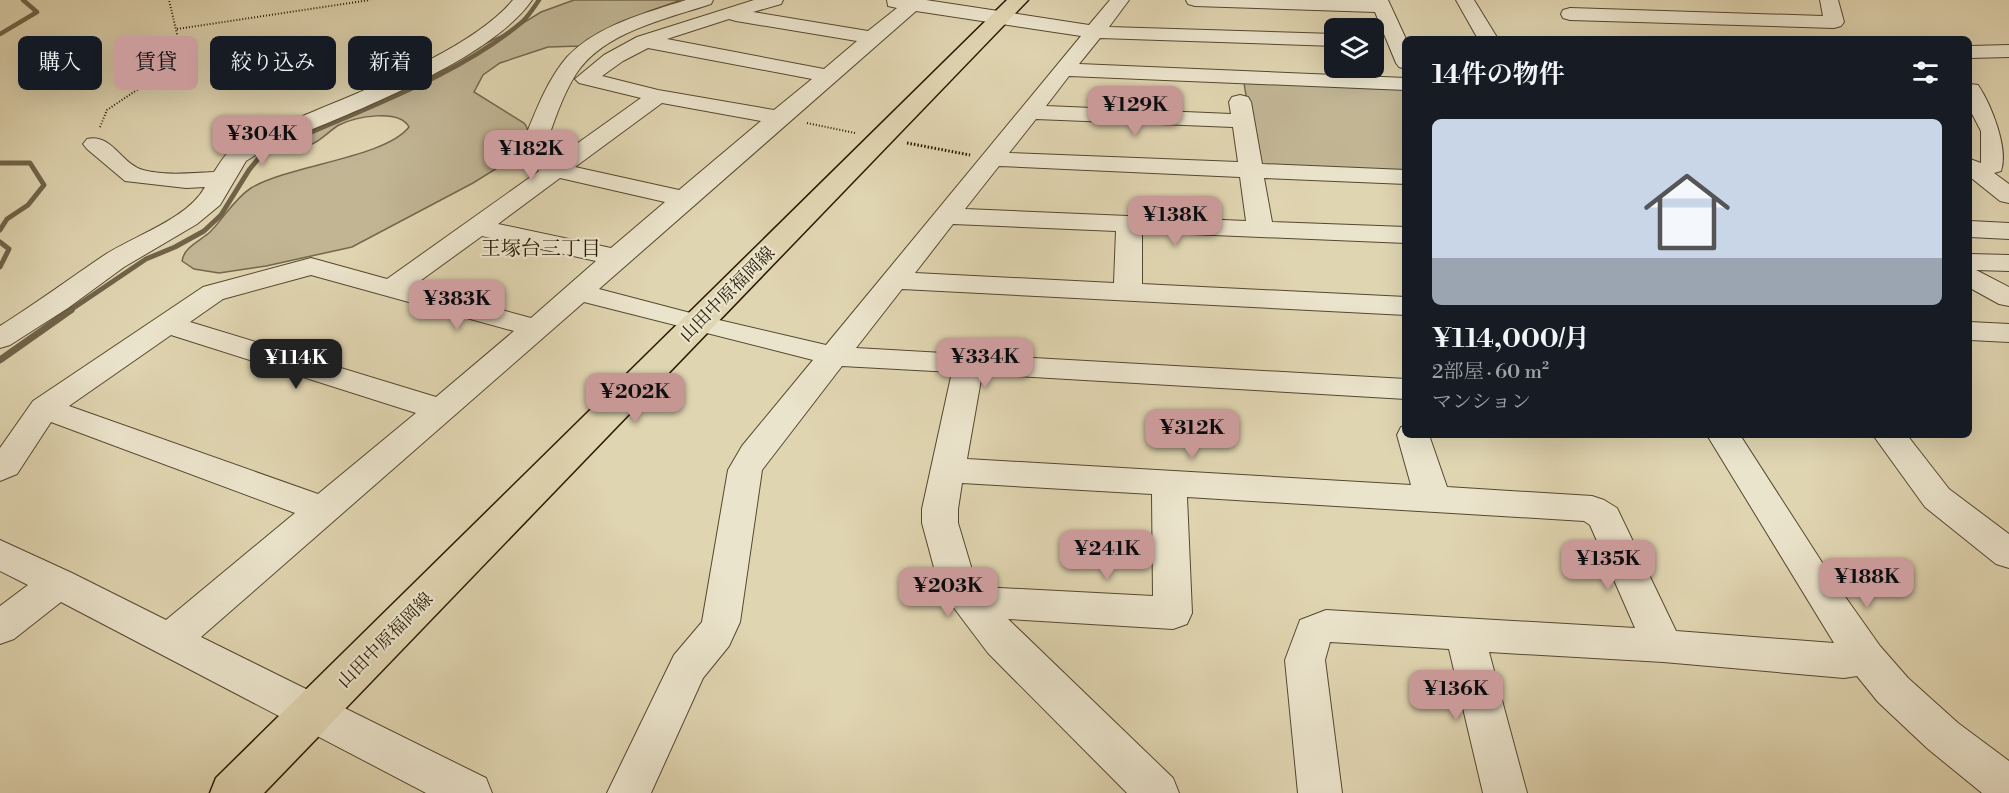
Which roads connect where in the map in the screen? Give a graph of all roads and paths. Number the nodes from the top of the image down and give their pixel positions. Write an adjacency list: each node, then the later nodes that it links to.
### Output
1 (169, 0): 17 (path)
2 (370, 0): 17 (path)
3 (523, 0): 45 (street)
4 (704, 0): 42 (street)
5 (774, 0): 15 (street)
6 (1120, 0): 20 (street)
7 (1195, 0): 11 (street)
8 (1466, 0): 21 (street)
9 (1829, 0): 19 (street)
10 (905, 1): 14 (street); 23 (street)
11 (1289, 2): 12 (street)
12 (1380, 4): 27 (street)
13 (1565, 7): 16 (street); 18 (street)
14 (1009, 9): 20 (street); 66 (main road, 山田中原福岡線)
15 (729, 14): 23 (street); 25 (street)
16 (1656, 16): 19 (street); 22 (street)
17 (177, 29): 39 (path)
18 (1582, 31)
19 (1835, 31)
20 (1094, 32): 24 (street); 30 (street)
21 (1486, 36)
22 (1673, 36)
23 (873, 39): 31 (street)
24 (1324, 40)
25 (644, 41): 31 (street); 35 (street)
26 (1384, 42): 27 (street)
27 (1402, 43)
28 (2009, 51): 29 (street)
29 (1972, 52)
30 (1063, 70): 32 (street); 36 (street)
31 (828, 76): 37 (street)
32 (1235, 77): 33 (street); 38 (street)
33 (1402, 84)
34 (1972, 94): 41 (street)
35 (658, 96): 37 (street); 42 (street)
36 (1029, 112): 38 (street); 40 (street)
37 (780, 118): 47 (street)
38 (1243, 121): 43 (street)
39 (95, 144): 45 (street)
40 (991, 159): 43 (street); 48 (street)
41 (1981, 166): 46 (street)
42 (555, 170): 47 (street); 50 (street)
43 (1252, 171): 44 (street); 51 (street)
44 (1402, 177)
45 (222, 179): 70 (street)
46 (2009, 196)
47 (685, 199): 55 (street)
48 (946, 216): 49 (street); 59 (street)
49 (1129, 223): 51 (street); 62 (street)
50 (478, 227): 55 (street); 60 (street)
51 (1260, 229): 54 (street)
52 (1972, 229): 53 (street)
53 (2009, 231)
54 (1402, 235)
55 (616, 257): 61 (street)
56 (1972, 262): 57 (street)
57 (2009, 263)
58 (1972, 278): 63 (street)
59 (893, 280): 62 (street); 71 (street)
60 (391, 289): 65 (street); 67 (street)
61 (579, 292): 66 (street); 67 (street)
62 (1128, 292): 64 (street)
63 (2009, 298)
64 (1402, 306)
65 (166, 324): 74 (street); 75 (street)
66 (698, 324): 71 (street); 93 (main road, 山田中原福岡線)
67 (535, 328): 75 (street)
68 (1972, 331): 69 (street)
69 (2009, 333)
70 (0, 339)
71 (834, 356): 72 (street); 97 (street)
72 (969, 363): 73 (street); 80 (street)
73 (1402, 396)
74 (44, 408): 79 (street); 83 (street)
75 (440, 409): 83 (street)
76 (1414, 438): 82 (street)
77 (1725, 438): 92 (street)
78 (1891, 438): 85 (street)
79 (0, 470)
80 (949, 470): 81 (street); 87 (street)
81 (1169, 484): 82 (street); 87 (street)
82 (1433, 499): 91 (street)
83 (324, 510): 90 (street)
84 (0, 554): 86 (street)
85 (2009, 554)
86 (59, 583): 88 (street); 90 (street)
87 (971, 602): 98 (street)
88 (0, 628)
89 (1465, 634): 91 (street); 99 (street); 100 (street)
90 (170, 641): 93 (street)
91 (1663, 646): 92 (street)
92 (1866, 658): 94 (street)
93 (313, 714): 95 (main road, 山田中原福岡線); 96 (street)
94 (2009, 788)
95 (233, 793)
96 (470, 793)
97 (629, 793)
98 (1157, 793)
99 (1320, 793)
100 (1505, 793)

